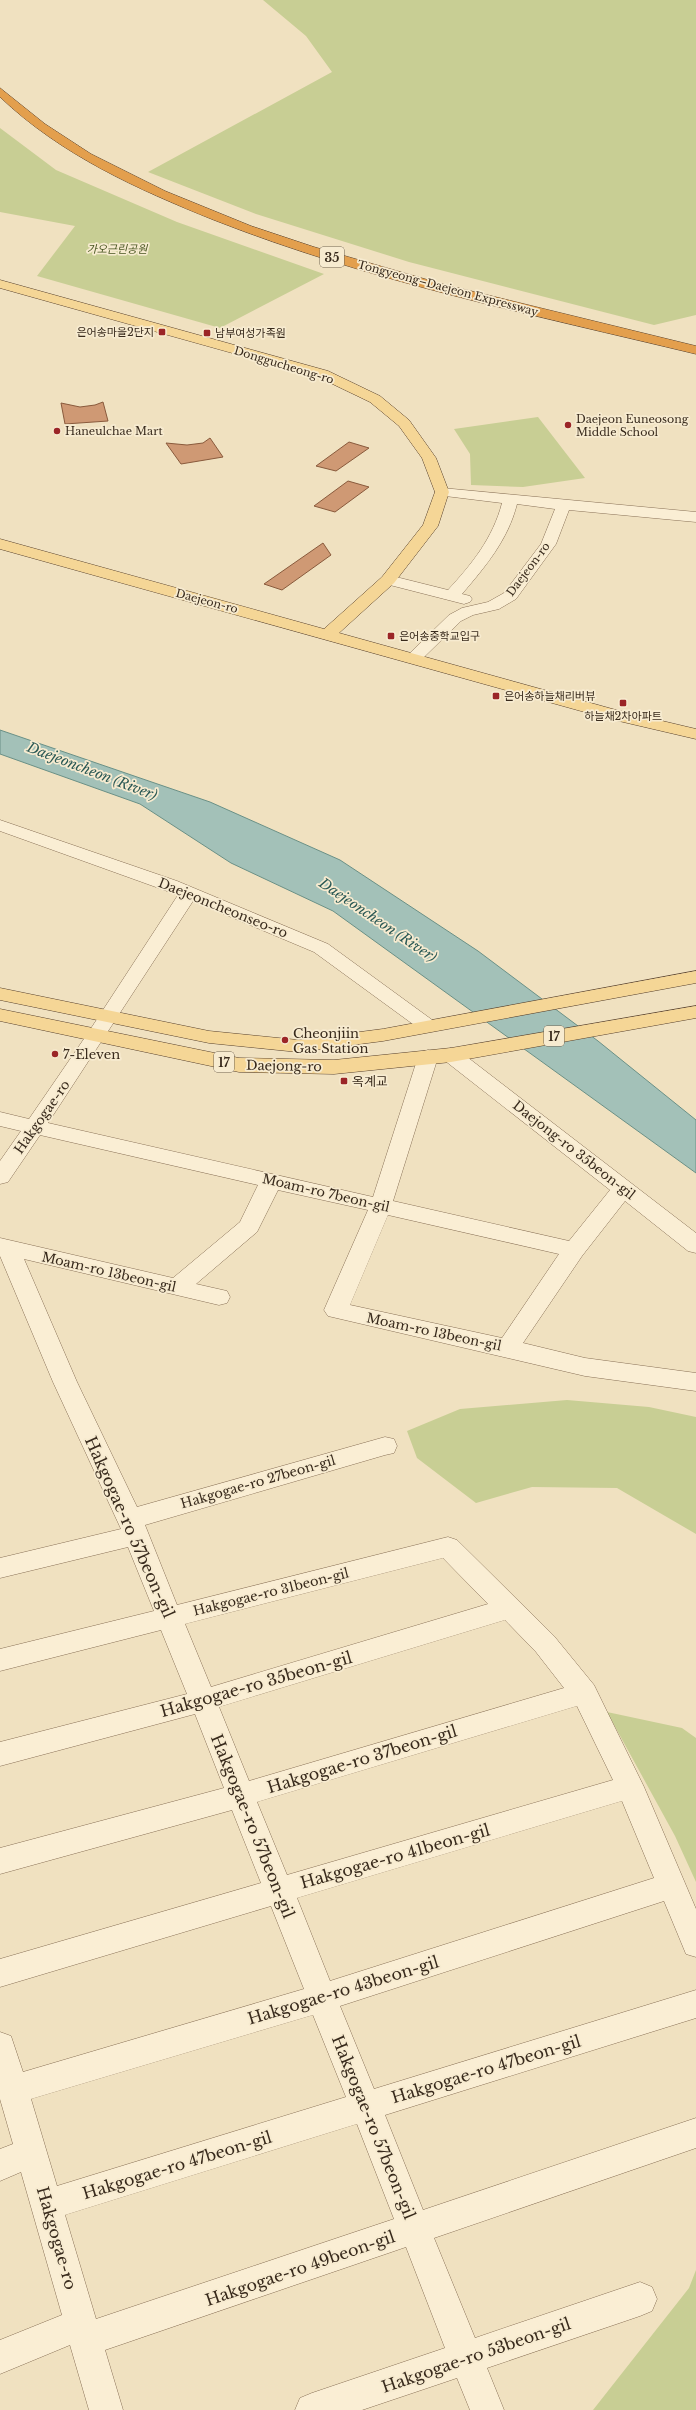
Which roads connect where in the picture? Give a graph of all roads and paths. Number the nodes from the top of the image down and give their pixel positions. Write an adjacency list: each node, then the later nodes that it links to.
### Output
1 (0, 90): 4 (highway, Tongyeong–Daejeon Expressway / 35)
2 (0, 105): 5 (highway, Tongyeong–Daejeon Expressway / 35)
3 (0, 284): 6 (main road, Donggucheong-ro)
4 (696, 350)
5 (696, 358)
6 (442, 492): 7 (street); 11 (main road)
7 (511, 498): 8 (street); 12 (street)
8 (564, 505): 9 (street); 13 (street, Daejeon-ro)
9 (696, 517)
10 (0, 544): 14 (main road, Daejeon-ro)
11 (388, 580): 12 (street); 14 (main road)
12 (451, 596): 13 (street)
13 (493, 606): 15 (street, Daejeon-ro)
14 (328, 634): 15 (main road, Daejeon-ro)
15 (414, 658): 16 (main road, Daejeon-ro)
16 (696, 734)
17 (0, 825): 18 (street, Daejeoncheonseo-ro)
18 (189, 893): 23 (street); 24 (street, Daejeoncheonseo-ro)
19 (696, 977): 24 (main road, 17)
20 (0, 994): 23 (main road, Daejong-ro / 17)
21 (696, 1012): 26 (main road, 17)
22 (0, 1015): 25 (main road, Daejong-ro / 17)
23 (108, 1016): 24 (main road, Daejong-ro / 17); 25 (street, Hakgogae-ro)
24 (430, 1026)
25 (96, 1037): 27 (main road, Daejong-ro / 17); 29 (street, Hakgogae-ro)
26 (451, 1055): 27 (main road, Daejong-ro / 17); 32 (street, Daejong-ro 35beon-gil)
27 (428, 1058): 33 (street)
28 (0, 1119): 29 (street, Moam-ro 7beon-gil)
29 (35, 1127): 30 (street, Hakgogae-ro); 31 (street, Moam-ro 7beon-gil)
30 (0, 1177)
31 (271, 1181): 33 (street, Moam-ro 7beon-gil); 37 (street)
32 (624, 1188): 34 (street, Daejong-ro 35beon-gil); 36 (street)
33 (381, 1206): 36 (street, Moam-ro 7beon-gil); 39 (street, Moam-ro 13beon-gil)
34 (696, 1245)
35 (3, 1247): 37 (street, Moam-ro 13beon-gil); 42 (street, Hakgogae-ro 57beon-gil)
36 (574, 1250): 39 (street, Moam-ro 13beon-gil)
37 (177, 1287): 38 (street, Moam-ro 13beon-gil)
38 (219, 1297)
39 (508, 1348): 40 (street, Moam-ro 13beon-gil)
40 (696, 1382)
41 (385, 1446): 42 (street, Hakgogae-ro 27beon-gil)
42 (133, 1527): 43 (street, Hakgogae-ro 27beon-gil); 45 (street, Hakgogae-ro 57beon-gil)
43 (0, 1568)
44 (510, 1608): 45 (street, Hakgogae-ro 31beon-gil); 47 (street); 48 (street, Hakgogae-ro 35beon-gil)
45 (170, 1617): 46 (street, Hakgogae-ro 31beon-gil); 48 (street, Hakgogae-ro 57beon-gil)
46 (0, 1660)
47 (584, 1693): 50 (street); 51 (street, Hakgogae-ro 37beon-gil)
48 (203, 1701): 49 (street, Hakgogae-ro 35beon-gil); 51 (street, Hakgogae-ro 57beon-gil)
49 (0, 1754)
50 (630, 1787): 53 (street); 54 (street, Hakgogae-ro 41beon-gil)
51 (241, 1795): 52 (street, Hakgogae-ro 37beon-gil); 54 (street, Hakgogae-ro 57beon-gil)
52 (0, 1861)
53 (671, 1886): 55 (street); 57 (street, Hakgogae-ro 43beon-gil)
54 (279, 1890): 56 (street, Hakgogae-ro 41beon-gil); 57 (street, Hakgogae-ro 57beon-gil)
55 (696, 1944)
56 (0, 1973)
57 (322, 1998): 60 (street, Hakgogae-ro 43beon-gil); 61 (street, Hakgogae-ro 57beon-gil)
58 (696, 2004): 61 (street, Hakgogae-ro 47beon-gil)
59 (0, 2046): 60 (street, Hakgogae-ro)
60 (14, 2089): 63 (street, Hakgogae-ro)
61 (366, 2106): 65 (street, Hakgogae-ro 47beon-gil); 66 (street, Hakgogae-ro 57beon-gil)
62 (696, 2133): 66 (street, Hakgogae-ro 49beon-gil)
63 (32, 2152): 64 (street); 65 (street, Hakgogae-ro)
64 (0, 2165)
65 (47, 2205): 68 (street, Hakgogae-ro)
66 (415, 2229): 68 (street, Hakgogae-ro 49beon-gil); 70 (street, Hakgogae-ro 57beon-gil)
67 (640, 2299): 70 (street, Hakgogae-ro 53beon-gil)
68 (83, 2332): 69 (street); 71 (street, Hakgogae-ro)
69 (0, 2357)
70 (467, 2358): 72 (street, Hakgogae-ro 53beon-gil); 73 (street, Hakgogae-ro 57beon-gil)
71 (106, 2410)
72 (312, 2410)
73 (487, 2410)

